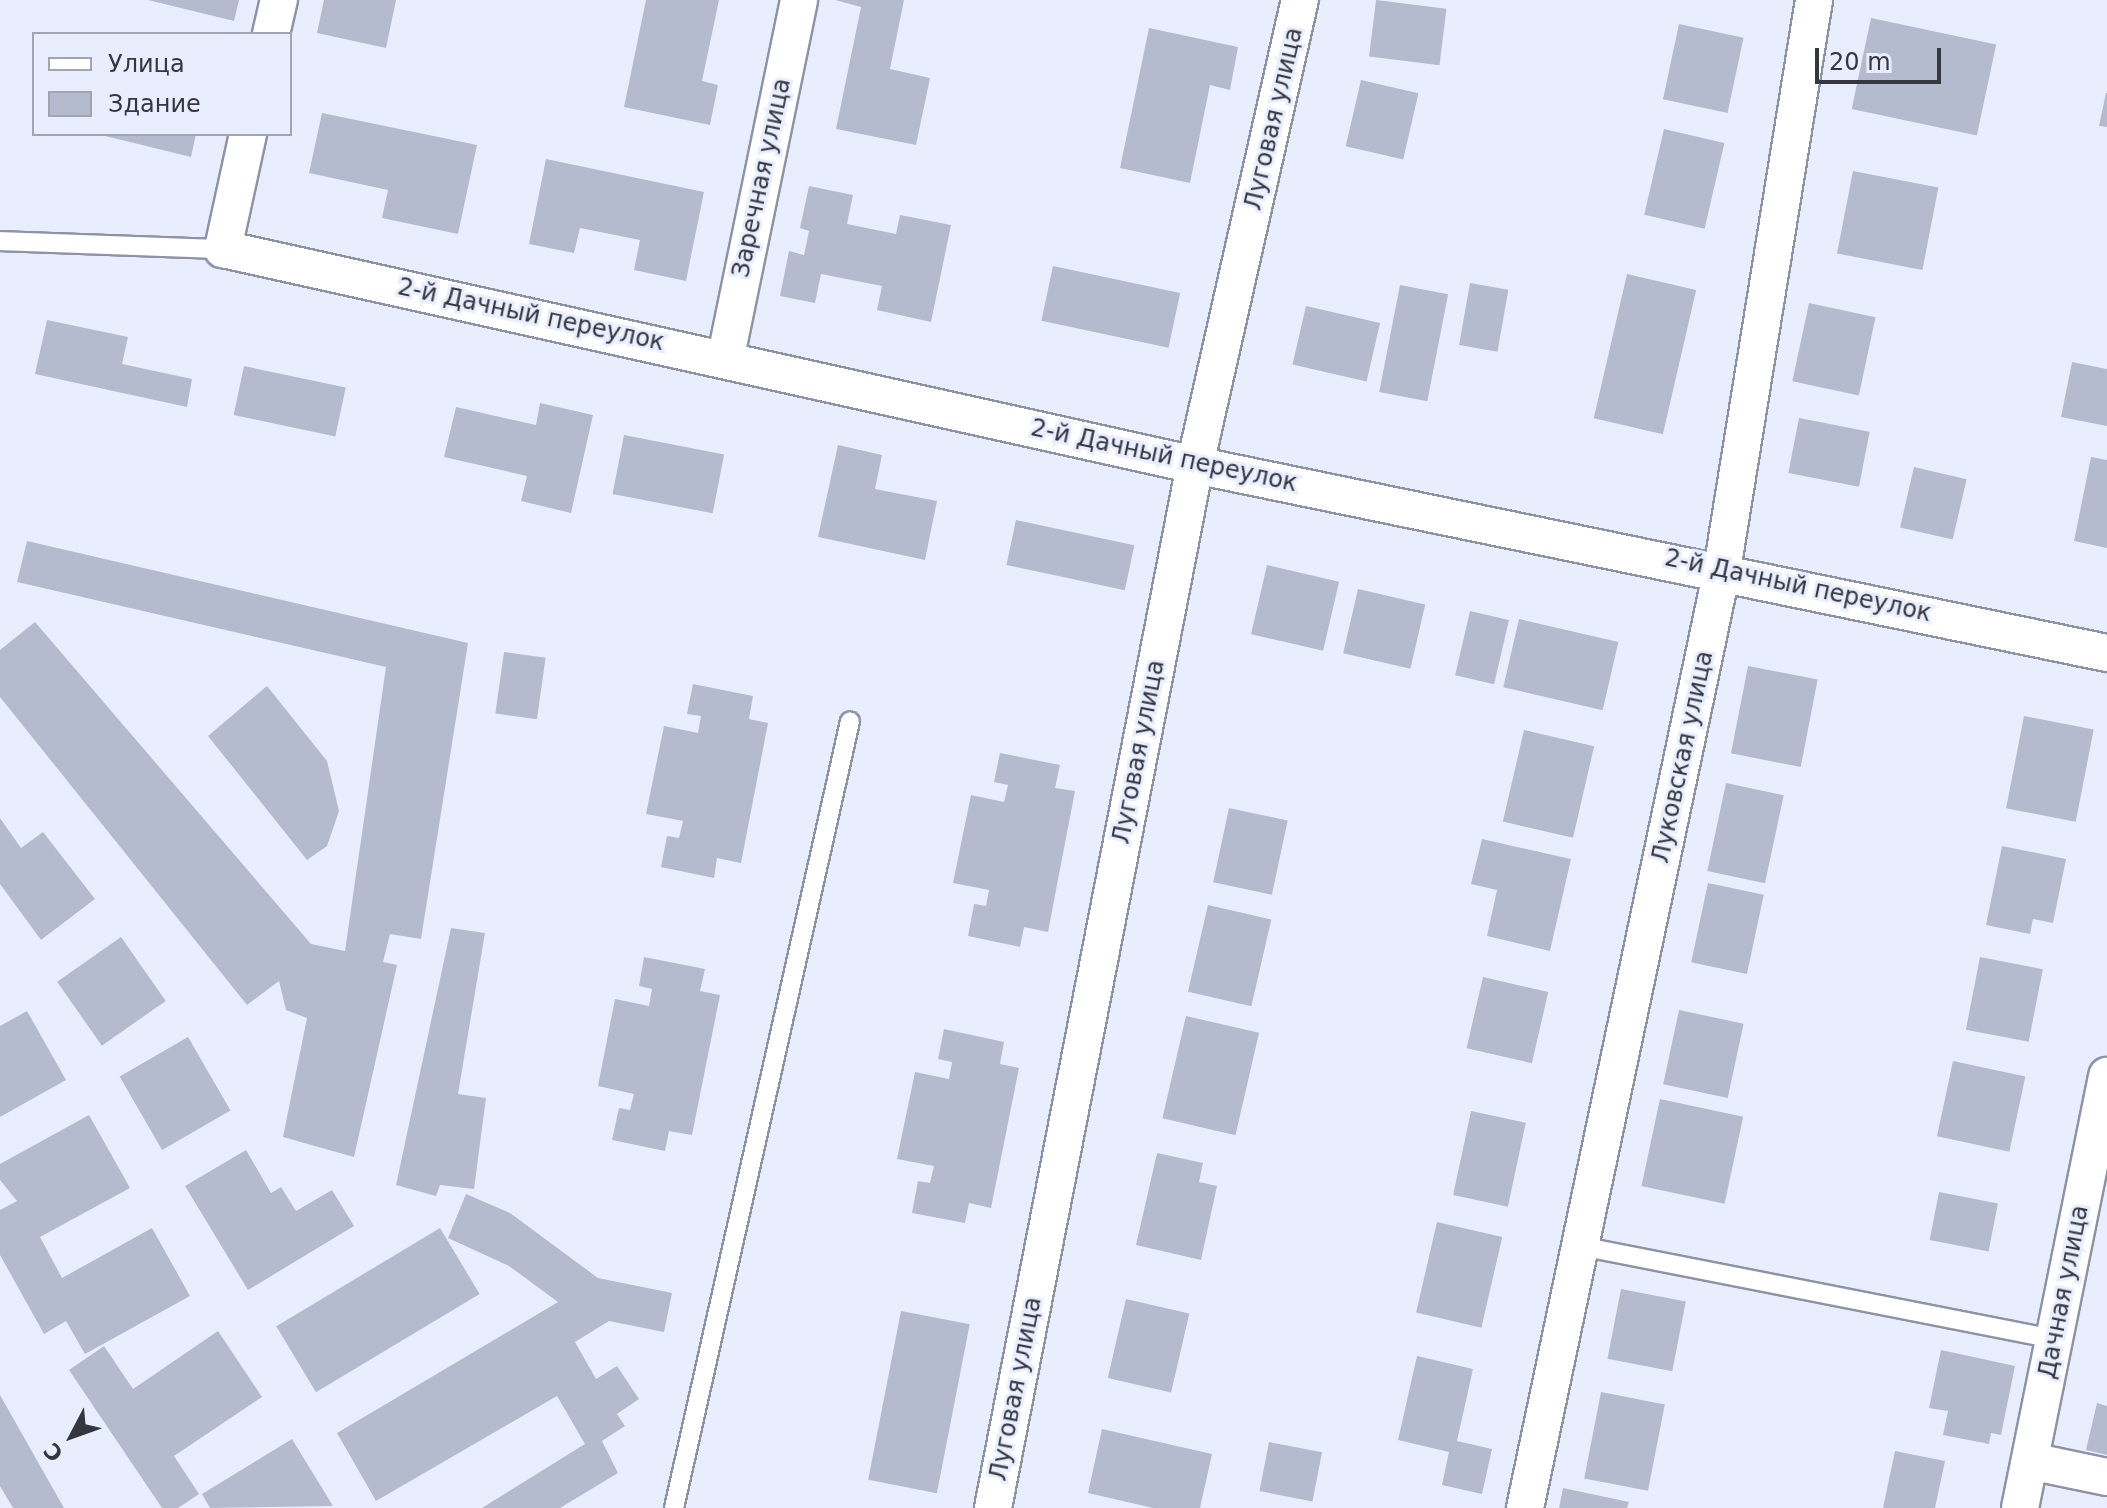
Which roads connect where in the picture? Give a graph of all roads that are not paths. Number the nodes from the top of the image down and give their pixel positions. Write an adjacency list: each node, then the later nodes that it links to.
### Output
1 (279, 0): 5 (street)
2 (799, 0): 9 (street, Заречная улица)
3 (1300, 0): 10 (street, Луговая улица)
4 (1814, 0): 11 (street, Луковская улица)
5 (271, 32)
6 (248, 136): 8 (street)
7 (0, 241): 8 (lane)
8 (223, 249): 9 (street, 2-й Дачный переулок)
9 (726, 356): 10 (street, 2-й Дачный переулок)
10 (1195, 465): 11 (street, 2-й Дачный переулок); 20 (street, Луговая улица)
11 (1722, 570): 12 (street, 2-й Дачный переулок); 15 (street, Луковская улица)
12 (2107, 653)
13 (850, 721): 19 (lane)
14 (2107, 1076): 16 (street, Дачная улица)
15 (1580, 1246): 16 (lane); 21 (street, Луковская улица)
16 (2054, 1339): 17 (street, Дачная улица)
17 (2030, 1461): 18 (street); 22 (street, Дачная улица)
18 (2107, 1477)
19 (674, 1508)
20 (993, 1508)
21 (1525, 1508)
22 (2020, 1508)

